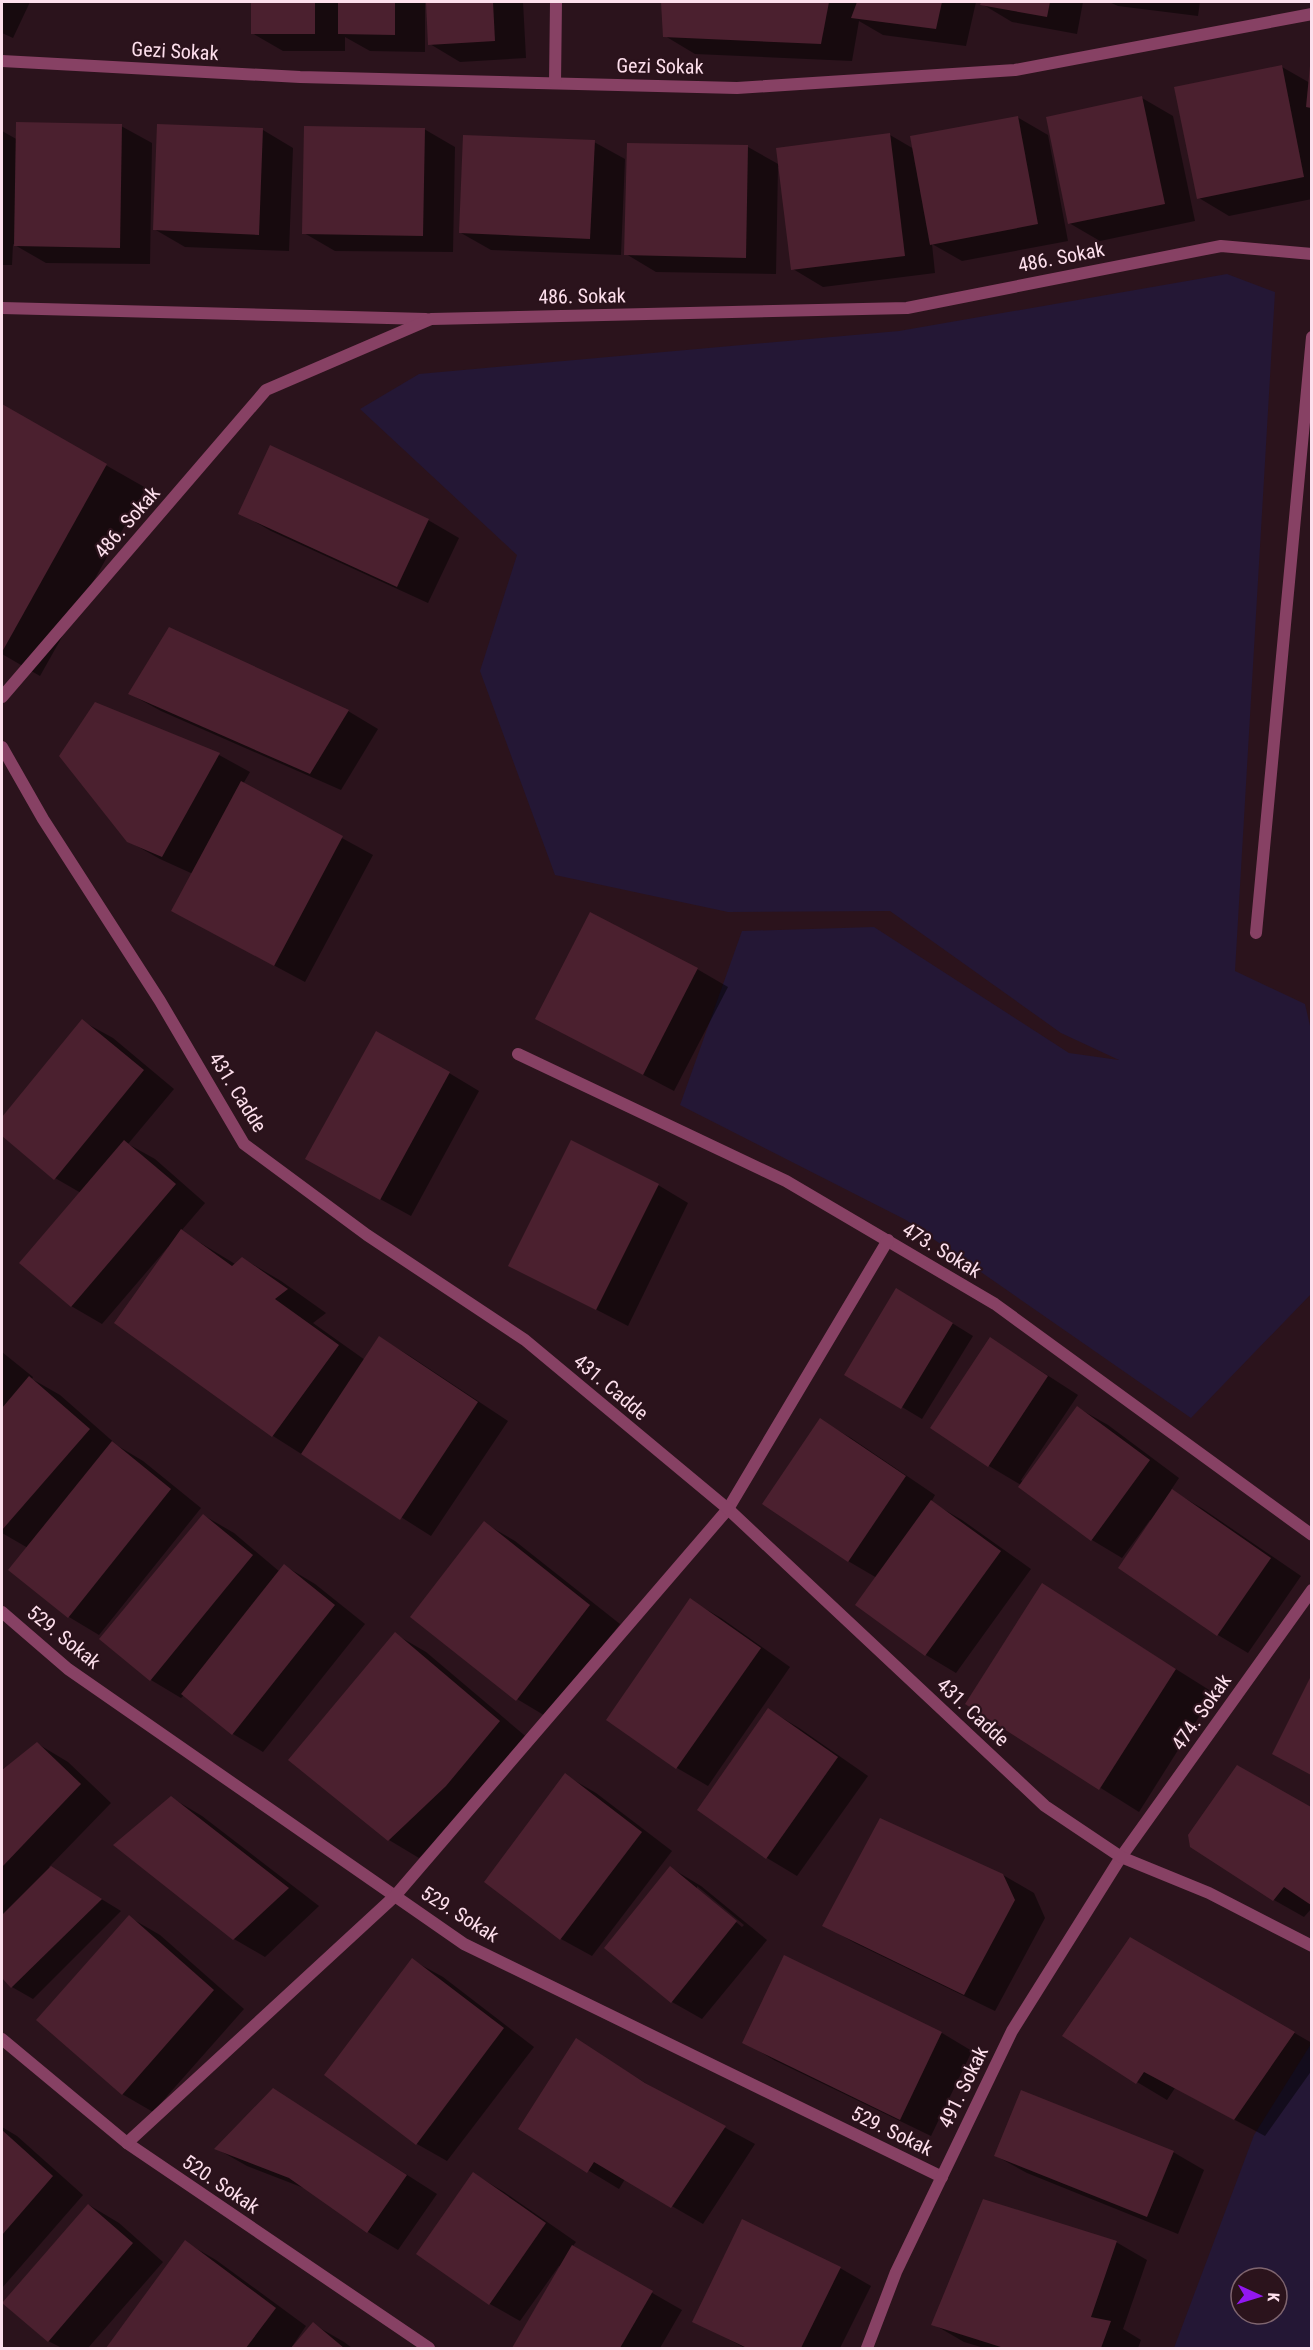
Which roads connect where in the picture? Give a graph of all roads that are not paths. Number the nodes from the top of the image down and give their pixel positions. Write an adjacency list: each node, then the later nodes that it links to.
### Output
1 (556, 2): 4 (street)
2 (1310, 10): 4 (street, Gezi Sokak)
3 (2, 61): 4 (street, Gezi Sokak)
4 (555, 83)
5 (1311, 254): 7 (street, 486. Sokak)
6 (2, 308): 7 (street)
7 (431, 319): 9 (street, 486. Sokak)
8 (1311, 337): 11 (street)
9 (2, 697)
10 (2, 747): 14 (street, 431. Cadde)
11 (1256, 933)
12 (518, 1054): 13 (street, 473. Sokak)
13 (888, 1240): 14 (street); 15 (street, 473. Sokak)
14 (728, 1509): 18 (street, 431. Cadde); 19 (street)
15 (1311, 1535)
16 (1311, 1590): 18 (street, 474. Sokak)
17 (2, 1612): 19 (street, 529. Sokak)
18 (1121, 1857): 20 (street, 431. Cadde); 23 (street, 491. Sokak)
19 (395, 1896): 22 (street); 23 (street, 529. Sokak)
20 (1311, 1946)
21 (2, 2039): 22 (street, 520. Sokak)
22 (127, 2143): 24 (street, 520. Sokak)
23 (942, 2177): 25 (street, 491. Sokak)
24 (429, 2349)
25 (867, 2349)

